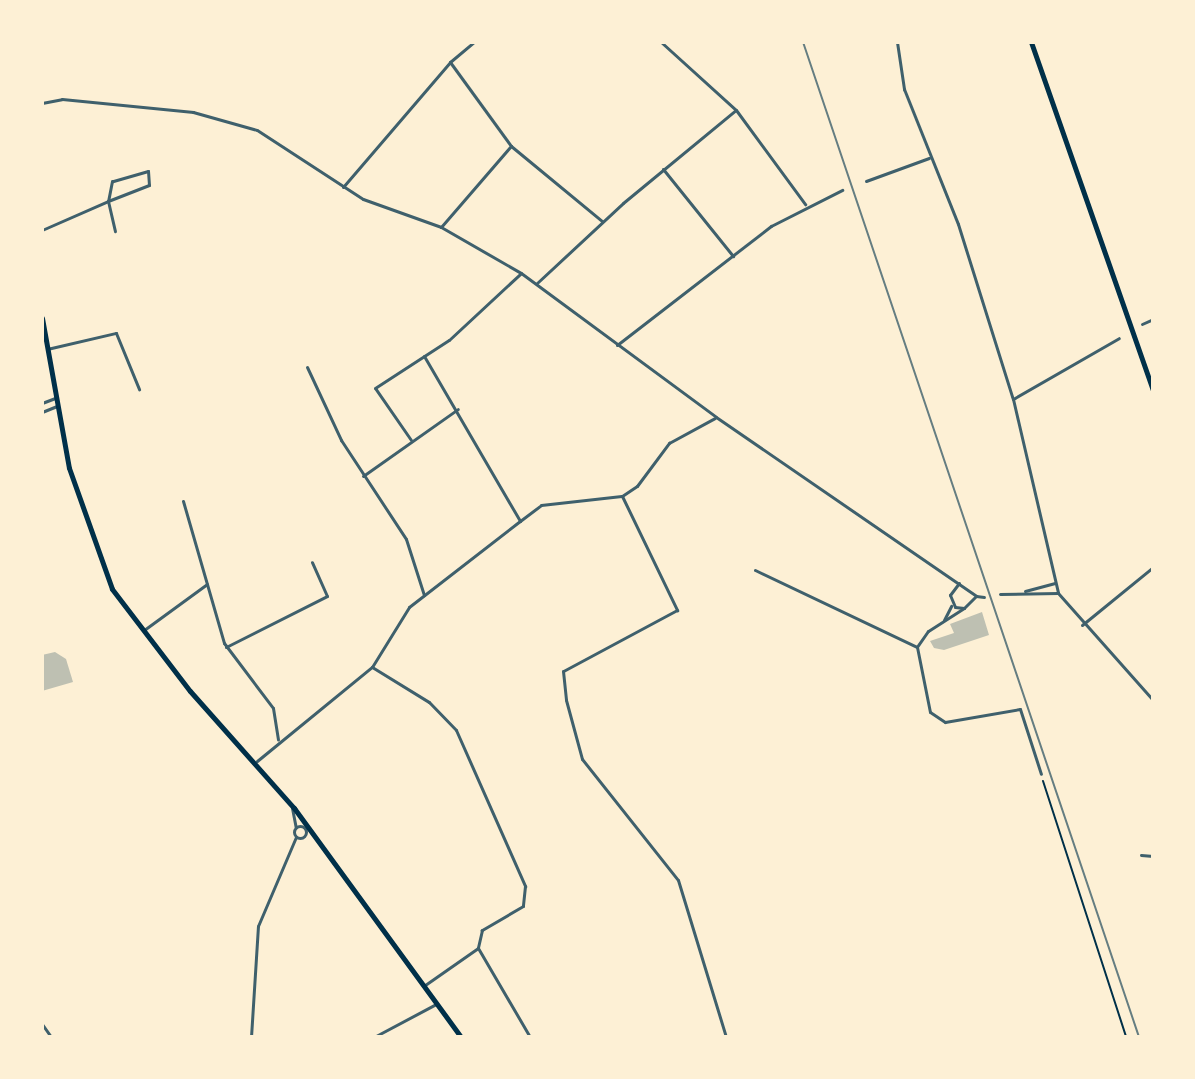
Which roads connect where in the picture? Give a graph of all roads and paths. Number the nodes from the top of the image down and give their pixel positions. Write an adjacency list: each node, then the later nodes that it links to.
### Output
1 (474, 42): 5 (street)
2 (661, 42): 7 (street)
3 (897, 42): 9 (street)
4 (1031, 42): 32 (main road)
5 (450, 62): 8 (street); 12 (street)
6 (42, 103): 12 (street)
7 (736, 110): 10 (street); 15 (street)
8 (511, 146): 16 (street); 17 (street)
9 (929, 158): 11 (street); 34 (street)
10 (663, 168): 16 (street); 20 (street)
11 (866, 181)
12 (343, 187): 17 (street)
13 (842, 190): 15 (street)
14 (108, 201): 14 (street); 18 (street); 19 (street)
15 (805, 204): 20 (street)
16 (602, 221): 22 (street)
17 (441, 227): 21 (street)
18 (42, 230)
19 (115, 231)
20 (733, 256): 27 (street)
21 (521, 273): 22 (street); 29 (street)
22 (536, 284): 27 (street)
23 (42, 318): 28 (main road)
24 (1153, 319): 25 (street)
25 (1142, 324)
26 (1119, 338): 34 (street)
27 (617, 345): 39 (street)
28 (47, 349): 31 (street); 33 (main road)
29 (424, 356): 37 (street); 40 (street)
30 (307, 367): 41 (street)
31 (139, 389)
32 (1153, 391)
33 (55, 398): 35 (street); 36 (main road)
34 (1013, 399): 49 (street)
35 (42, 403)
36 (57, 406): 38 (street); 61 (main road)
37 (458, 408): 40 (street); 44 (street)
38 (42, 412)
39 (716, 417): 42 (street); 48 (street)
40 (411, 440): 41 (street)
41 (363, 476): 54 (street)
42 (622, 496): 44 (street); 85 (street)
43 (183, 501): 50 (street)
44 (520, 521): 54 (street)
45 (312, 562): 62 (street)
46 (1153, 567): 60 (street)
47 (755, 570): 63 (street)
48 (959, 583): 55 (street); 57 (street)
49 (1055, 583): 51 (street); 52 (street)
50 (207, 584): 61 (street); 62 (street)
51 (1021, 592): 52 (street); 53 (street)
52 (1058, 593): 60 (street)
53 (1000, 594)
54 (424, 595): 64 (street)
55 (976, 596): 56 (street); 58 (street)
56 (984, 597)
57 (951, 604): 58 (street); 59 (street)
58 (964, 608): 59 (street)
59 (944, 620): 63 (street)
60 (1082, 625): 65 (street)
61 (144, 630): 67 (main road)
62 (226, 647): 66 (street)
63 (917, 647): 68 (street)
64 (372, 667): 66 (street); 76 (street)
65 (1153, 700)
66 (278, 740): 67 (street)
67 (257, 761): 69 (main road)
68 (1041, 774): 86 (path)
69 (291, 804): 70 (street); 71 (main road)
70 (296, 828): 72 (street); 73 (street)
71 (311, 832): 72 (street); 77 (main road)
72 (304, 836): 73 (street)
73 (296, 837): 81 (street)
74 (1141, 855): 75 (street)
75 (1153, 856)
76 (478, 948): 77 (street); 84 (street)
77 (423, 986): 78 (main road)
78 (436, 1004): 82 (street); 83 (main road)
79 (42, 1024): 80 (street)
80 (51, 1037)
81 (251, 1037)
82 (374, 1037)
83 (461, 1037)
84 (530, 1037)
85 (726, 1037)
86 (1126, 1037)

